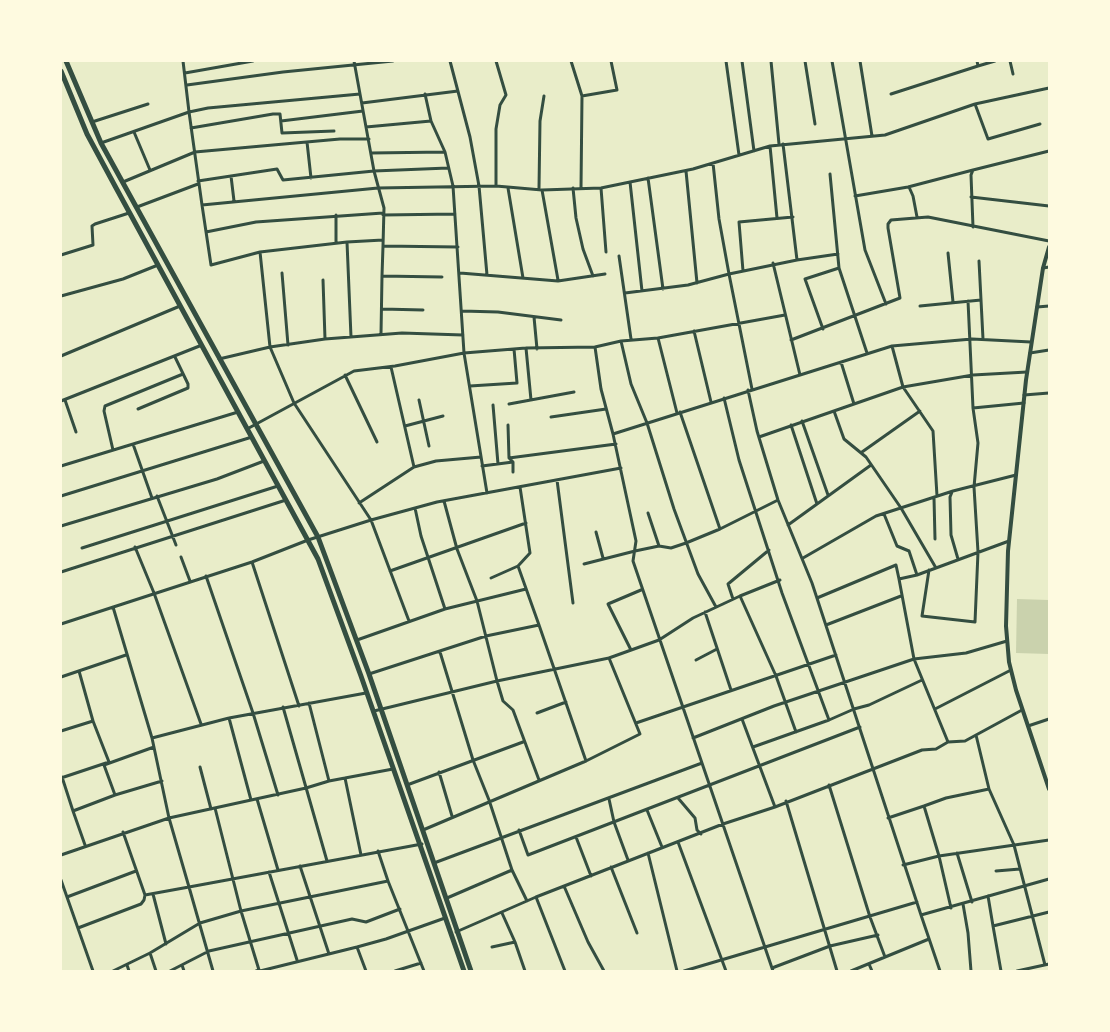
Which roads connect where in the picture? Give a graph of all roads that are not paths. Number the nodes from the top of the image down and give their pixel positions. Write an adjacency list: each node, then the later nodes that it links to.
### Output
1 (66, 61): 39 (main road)
2 (183, 61): 22 (street)
3 (253, 61): 22 (street)
4 (354, 61): 20 (street)
5 (393, 61): 20 (street)
6 (450, 61): 26 (street)
7 (496, 61): 74 (street)
8 (571, 61): 31 (street)
9 (611, 61): 31 (street)
10 (726, 61): 58 (street)
11 (742, 61): 53 (street)
12 (771, 61): 51 (street)
13 (805, 61): 40 (street)
14 (832, 61): 47 (street)
15 (860, 61): 46 (street)
16 (977, 61): 19 (street)
17 (995, 61): 19 (street)
18 (1010, 61): 23 (street)
19 (978, 66): 29 (street)
20 (355, 67): 24 (street); 27 (street)
21 (61, 71): 88 (main road)
22 (185, 73): 24 (street)
23 (1013, 74)
24 (186, 85): 36 (street)
25 (1049, 88): 34 (street)
26 (458, 90): 28 (street); 73 (street)
27 (360, 94): 32 (street); 36 (street)
28 (425, 94): 32 (street); 38 (street)
29 (891, 94)
30 (544, 96): 81 (street)
31 (582, 96): 79 (street)
32 (362, 103): 35 (street)
33 (148, 104): 39 (street)
34 (975, 104): 41 (street); 46 (street)
35 (363, 111): 37 (street); 42 (street)
36 (189, 112): 43 (street); 45 (street)
37 (281, 121): 43 (street); 44 (street)
38 (431, 121): 42 (street); 56 (street)
39 (91, 122): 50 (main road)
40 (815, 124)
41 (1040, 124)
42 (366, 127): 48 (street)
43 (191, 128): 55 (street)
44 (334, 131)
45 (134, 132): 50 (street); 61 (street)
46 (872, 136): 47 (street)
47 (844, 138): 51 (street); 82 (street)
48 (369, 139): 49 (street); 57 (street)
49 (307, 142): 55 (street); 67 (street)
50 (101, 144): 69 (main road)
51 (781, 144): 52 (street); 92 (street)
52 (770, 146): 53 (street); 94 (street)
53 (754, 151): 58 (street)
54 (1049, 151): 62 (street)
55 (195, 152): 61 (street); 71 (street)
56 (445, 152): 57 (street); 60 (street)
57 (371, 154): 63 (street)
58 (739, 156): 59 (street)
59 (713, 163): 64 (street); 121 (street)
60 (448, 168): 63 (street); 72 (street)
61 (150, 170): 69 (street)
62 (973, 170): 75 (street); 83 (street)
63 (374, 171): 67 (street); 76 (street)
64 (686, 171): 68 (street); 129 (street)
65 (830, 174): 107 (street)
66 (231, 176): 67 (street); 71 (street); 84 (street)
67 (311, 178)
68 (648, 178): 70 (street); 130 (street)
69 (123, 182): 87 (main road)
70 (630, 182): 80 (street); 131 (street)
71 (198, 183): 85 (street); 87 (street)
72 (453, 186): 73 (street); 76 (street); 90 (street)
73 (479, 186): 74 (street); 122 (street)
74 (496, 186): 77 (street)
75 (908, 187): 82 (street); 93 (street)
76 (378, 188): 84 (street); 89 (street)
77 (508, 188): 81 (street); 126 (street)
78 (573, 188): 79 (street); 81 (street); 124 (street)
79 (581, 188): 80 (street)
80 (601, 188): 105 (street)
81 (541, 189): 128 (street)
82 (855, 196): 137 (street)
83 (972, 197): 86 (street); 95 (street)
84 (234, 202): 85 (street)
85 (202, 205): 96 (street)
86 (1049, 206)
87 (137, 207): 177 (main road)
88 (129, 213): 108 (street); 113 (main road)
89 (383, 214): 90 (street); 91 (street); 97 (street)
90 (455, 214): 103 (street)
91 (336, 215): 96 (street); 99 (street)
92 (793, 217): 94 (street); 110 (street)
93 (917, 217): 95 (street); 137 (street)
94 (777, 218): 117 (street)
95 (973, 227): 98 (street)
96 (206, 232): 104 (street)
97 (383, 240): 100 (street); 101 (street)
98 (1049, 241)
99 (336, 242): 100 (street); 104 (street)
100 (346, 242): 154 (street)
101 (383, 246): 103 (street); 123 (street)
102 (1049, 246): 116 (street)
103 (458, 247): 119 (street)
104 (260, 252): 166 (street)
105 (606, 252)
106 (948, 253): 136 (street)
107 (838, 254): 110 (street); 115 (street)
108 (61, 255)
109 (619, 256): 132 (street)
110 (797, 260): 112 (street)
111 (978, 261): 134 (street)
112 (773, 263): 117 (street); 145 (street)
113 (159, 265): 133 (street); 138 (main road)
114 (1049, 267): 116 (street)
115 (839, 268): 146 (street); 150 (street)
116 (1043, 268): 141 (street)
117 (743, 271): 121 (street)
118 (282, 273): 164 (street)
119 (460, 273): 122 (street); 144 (street)
120 (605, 274): 124 (street)
121 (729, 274): 129 (street); 149 (street)
122 (487, 275): 126 (street)
123 (382, 276): 125 (street); 142 (street)
124 (593, 276): 128 (street)
125 (442, 277)
126 (523, 278): 128 (street)
127 (323, 280): 159 (street)
128 (558, 281)
129 (697, 283): 130 (street)
130 (662, 288): 131 (street)
131 (642, 291): 132 (street)
132 (625, 293): 157 (street)
133 (61, 296)
134 (981, 300): 135 (street); 158 (street)
135 (968, 301): 136 (street); 156 (street)
136 (953, 302): 139 (street)
137 (886, 304): 146 (street)
138 (180, 306): 163 (main road); 175 (street)
139 (920, 306)
140 (1049, 306): 141 (street)
141 (1037, 307): 162 (street)
142 (382, 309): 143 (street); 152 (street)
143 (423, 310)
144 (462, 311): 147 (street); 153 (street)
145 (785, 315): 149 (street); 160 (street)
146 (855, 316): 150 (street); 173 (street)
147 (534, 317): 148 (street); 170 (street)
148 (561, 320)
149 (738, 323): 151 (street); 187 (street)
150 (823, 329): 160 (street)
151 (694, 331): 155 (street); 196 (street)
152 (381, 334): 153 (street); 154 (street)
153 (463, 335): 172 (street)
154 (351, 337): 159 (street)
155 (658, 338): 157 (street); 207 (street)
156 (972, 338): 158 (street); 165 (street); 183 (street)
157 (631, 339): 161 (street)
158 (983, 339): 162 (street)
159 (325, 340): 164 (street)
160 (791, 340): 182 (street)
161 (621, 341): 167 (street); 212 (street)
162 (1031, 342): 174 (street)
163 (202, 345): 176 (street); 206 (main road)
164 (288, 345): 166 (street)
165 (892, 346): 173 (street); 186 (street)
166 (270, 347): 177 (street); 195 (street)
167 (595, 347): 170 (street); 201 (street)
168 (526, 348): 169 (street); 170 (street); 194 (street)
169 (514, 349): 172 (street); 185 (street)
170 (537, 349)
171 (1049, 350): 174 (street)
172 (464, 353): 179 (street); 185 (street)
173 (866, 353): 178 (street)
174 (1030, 353): 180 (street)
175 (61, 356)
176 (175, 357): 181 (street); 192 (street)
177 (219, 359): 215 (main road)
178 (841, 362): 182 (street); 198 (street)
179 (391, 366): 184 (street); 216 (street)
180 (1027, 372): 183 (street); 190 (street)
181 (183, 374): 203 (street); 226 (street)
182 (800, 375): 187 (street)
183 (973, 375): 186 (street); 202 (street)
184 (344, 376): 195 (street); 222 (street)
185 (470, 386): 228 (street)
186 (903, 387): 198 (street); 204 (street)
187 (750, 390): 191 (street); 221 (street)
188 (574, 392): 194 (street)
189 (1049, 393): 190 (street)
190 (1024, 395): 199 (street)
191 (724, 398): 196 (street); 259 (street)
192 (63, 400): 218 (street)
193 (419, 400): 210 (street)
194 (530, 400): 197 (street)
195 (294, 402): 215 (street); 255 (street)
196 (711, 402): 207 (street)
197 (509, 404)
198 (854, 404): 205 (street)
199 (1024, 404): 202 (street); 240 (street)
200 (493, 405): 232 (street)
201 (606, 408): 209 (street); 219 (street)
202 (974, 408): 244 (street)
203 (138, 409)
204 (921, 410): 227 (street); 250 (street)
205 (834, 411): 211 (street); 227 (street)
206 (238, 412): 217 (main road); 223 (street)
207 (679, 412): 212 (street); 267 (street)
208 (443, 416): 210 (street)
209 (551, 417)
210 (424, 421): 216 (street); 225 (street)
211 (802, 421): 214 (street); 247 (street)
212 (647, 423): 219 (street); 274 (street)
213 (508, 425): 229 (street)
214 (791, 425): 221 (street); 256 (street)
215 (255, 426): 217 (street); 270 (main road)
216 (405, 426): 236 (street)
217 (247, 429): 220 (main road)
218 (76, 432)
219 (613, 434): 224 (street)
220 (252, 437): 230 (main road); 238 (street)
221 (759, 437): 253 (street)
222 (377, 442)
223 (133, 444): 226 (street); 238 (street)
224 (616, 444): 229 (street); 237 (street)
225 (430, 446)
226 (113, 450): 234 (street)
227 (862, 452): 233 (street)
228 (481, 457): 235 (street); 236 (street)
229 (509, 458): 231 (street)
230 (264, 461): 242 (main road); 249 (street)
231 (513, 462): 232 (street); 239 (street)
232 (498, 464): 235 (street)
233 (870, 465): 247 (street); 258 (street)
234 (61, 466)
235 (482, 466): 246 (street)
236 (414, 467): 255 (street)
237 (621, 468): 241 (street); 281 (street)
238 (142, 471): 248 (street); 251 (street)
239 (513, 472)
240 (1016, 475): 244 (street); 273 (street)
241 (557, 480): 243 (street); 309 (street)
242 (278, 486): 252 (main road); 263 (street)
243 (520, 487): 246 (street); 264 (street)
244 (974, 487): 245 (street); 282 (street)
245 (952, 491): 250 (street); 287 (street)
246 (486, 493): 254 (street)
247 (828, 495): 256 (street)
248 (61, 496)
249 (157, 496): 251 (street); 263 (street)
250 (936, 497): 258 (street); 271 (street)
251 (152, 498): 266 (street)
252 (286, 500): 269 (street); 272 (main road)
253 (778, 500): 259 (street); 265 (street)
254 (444, 501): 257 (street); 279 (street)
255 (359, 502): 262 (street)
256 (817, 504): 265 (street)
257 (415, 508): 262 (street); 284 (street)
258 (902, 508): 261 (street); 291 (street)
259 (756, 510): 267 (street); 280 (street)
260 (648, 512): 277 (street)
261 (884, 514): 286 (street); 295 (street)
262 (370, 520): 270 (street); 293 (street)
263 (167, 522): 269 (street); 278 (street)
264 (526, 523): 279 (street); 290 (street)
265 (788, 525): 286 (street)
266 (61, 526)
267 (720, 529): 274 (street)
268 (596, 532): 285 (street)
269 (172, 534): 275 (street); 276 (street)
270 (318, 537): 272 (street); 319 (main road)
271 (935, 539)
272 (308, 540): 288 (street); 342 (main road)
273 (1009, 541): 282 (street); 321 (street)
274 (686, 543): 277 (street); 311 (street)
275 (176, 545)
276 (135, 546): 294 (street); 303 (street)
277 (659, 546): 281 (street)
278 (82, 548)
279 (457, 549): 284 (street); 308 (street)
280 (769, 550): 299 (street); 307 (street)
281 (635, 551): 285 (street); 302 (street)
282 (978, 552): 287 (street); 292 (street)
283 (181, 557): 300 (street)
284 (428, 558): 293 (street); 312 (street)
285 (604, 558): 289 (street)
286 (803, 558): 306 (street)
287 (958, 560): 291 (street)
288 (252, 562): 296 (street); 347 (street)
289 (584, 564)
290 (518, 566): 297 (street); 301 (street)
291 (936, 568): 292 (street)
292 (929, 570): 295 (street)
293 (390, 571): 314 (street)
294 (61, 572)
295 (917, 575): 298 (street)
296 (206, 576): 300 (street); 355 (street)
297 (491, 578)
298 (899, 579): 305 (street); 306 (street)
299 (780, 580): 304 (street); 330 (street)
300 (190, 581): 303 (street)
301 (526, 588): 308 (street); 316 (street)
302 (641, 590): 320 (street); 323 (street)
303 (154, 593): 310 (street); 363 (street)
304 (740, 596): 307 (street); 335 (street)
305 (901, 596): 317 (street); 328 (street)
306 (817, 598): 317 (street)
307 (733, 599): 311 (street)
308 (477, 601): 312 (street); 318 (street)
309 (573, 602)
310 (113, 607): 315 (street); 325 (street)
311 (716, 607): 313 (street)
312 (445, 609): 314 (street)
313 (705, 612): 320 (street); 322 (street)
314 (409, 621): 319 (street)
315 (61, 624)
316 (539, 625): 318 (street); 331 (street)
317 (826, 625): 326 (street)
318 (486, 636): 324 (street); 338 (street)
319 (356, 640): 334 (main road)
320 (659, 640): 323 (street); 349 (street)
321 (1008, 641): 328 (street); 332 (street)
322 (717, 649): 329 (street); 340 (street)
323 (631, 650): 327 (street)
324 (440, 652): 334 (street); 343 (street)
325 (126, 655): 333 (street); 369 (street)
326 (836, 655): 330 (street); 339 (street)
327 (609, 658): 331 (street); 362 (street)
328 (914, 659): 337 (street); 339 (street)
329 (696, 660)
330 (808, 664): 335 (street); 341 (street)
331 (555, 670): 338 (street); 344 (street)
332 (1011, 670): 351 (street); 353 (street)
333 (79, 671): 336 (street); 361 (street)
334 (369, 674): 352 (main road)
335 (776, 676): 340 (street); 345 (street)
336 (61, 677)
337 (922, 680): 350 (street); 351 (street)
338 (497, 681): 343 (street); 371 (street)
339 (845, 682): 341 (street); 350 (street)
340 (731, 690): 349 (street)
341 (818, 691): 345 (street); 360 (street)
342 (367, 693): 346 (street); 354 (main road)
343 (451, 693): 352 (street); 375 (street)
344 (566, 702): 356 (street); 376 (street)
345 (787, 702): 358 (street); 367 (street)
346 (309, 703): 347 (street); 388 (street)
347 (299, 706): 348 (street)
348 (283, 707): 355 (street); 392 (street)
349 (683, 708): 362 (street); 370 (street)
350 (854, 709): 360 (street); 365 (street)
351 (935, 709): 372 (street)
352 (381, 710): 354 (street); 389 (main road)
353 (1022, 710): 364 (street); 368 (street)
354 (374, 711): 381 (main road)
355 (253, 713): 357 (street); 396 (street)
356 (537, 713)
357 (230, 718): 363 (street); 400 (street)
358 (742, 719): 370 (street); 374 (street)
359 (1049, 719): 364 (street)
360 (829, 720): 367 (street)
361 (93, 721): 366 (street); 377 (street)
362 (636, 723): 376 (street)
363 (201, 724): 369 (street)
364 (1028, 726): 394 (street)
365 (860, 727): 379 (street); 382 (street)
366 (61, 731)
367 (796, 732): 374 (street)
368 (976, 735): 372 (street); 393 (street)
369 (152, 738): 373 (street)
370 (693, 738): 378 (street)
371 (523, 742): 375 (street); 386 (street)
372 (948, 742): 382 (street)
373 (154, 747): 377 (street); 387 (street)
374 (753, 747): 379 (street)
375 (473, 760): 383 (street); 401 (street)
376 (586, 761): 386 (street)
377 (109, 762): 384 (street); 395 (street)
378 (702, 763): 391 (street); 399 (street)
379 (759, 765): 391 (street); 403 (street)
380 (200, 767): 406 (street)
381 (393, 769): 385 (street); 423 (main road)
382 (874, 769): 390 (street); 411 (street)
383 (439, 772): 389 (street); 409 (street)
384 (62, 778): 408 (street)
385 (344, 778): 388 (street); 431 (street)
386 (539, 780): 401 (street)
387 (162, 781): 395 (street); 410 (street)
388 (330, 781): 392 (street)
389 (407, 785): 414 (main road)
390 (829, 785): 402 (street); 472 (street)
391 (710, 786): 397 (street); 413 (street)
392 (306, 788): 396 (street); 434 (street)
393 (989, 789): 404 (street); 425 (street)
394 (1049, 789)
395 (115, 795): 408 (street)
396 (278, 795): 398 (street)
397 (678, 798): 407 (street); 417 (street)
398 (257, 799): 400 (street); 440 (street)
399 (609, 799): 412 (street); 415 (street)
400 (251, 800): 405 (street)
401 (490, 800): 409 (street); 418 (street)
402 (786, 801): 403 (street); 478 (street)
403 (775, 806): 413 (street)
404 (924, 806): 411 (street); 432 (street)
405 (215, 808): 406 (street); 446 (street)
406 (211, 809): 410 (street)
407 (647, 810): 412 (street); 426 (street)
408 (73, 811): 424 (street)
409 (452, 816): 414 (street)
410 (169, 818): 416 (street); 452 (street)
411 (888, 818): 436 (street)
412 (614, 822): 419 (street); 433 (street)
413 (723, 824): 417 (street); 489 (street)
414 (423, 830): 422 (main road)
415 (519, 830): 418 (street); 419 (street)
416 (123, 832): 424 (street); 442 (street)
417 (701, 834): 421 (street)
418 (500, 837): 435 (street); 441 (street)
419 (576, 837): 445 (street)
420 (1049, 840): 425 (street)
421 (678, 842): 426 (street); 498 (street)
422 (427, 843): 423 (street); 435 (main road)
423 (420, 844): 427 (street); 473 (main road)
424 (85, 845): 430 (street)
425 (1014, 845): 429 (street); 439 (street)
426 (662, 847): 428 (street)
427 (378, 852): 431 (street); 449 (street)
428 (648, 853): 433 (street); 521 (street)
429 (957, 853): 432 (street); 463 (street)
430 (61, 855)
431 (361, 855): 434 (street)
432 (939, 856): 436 (street); 465 (street)
433 (628, 860): 438 (street)
434 (327, 861): 437 (street)
435 (434, 863): 459 (main road)
436 (903, 865): 462 (street)
437 (300, 866): 440 (street); 455 (street)
438 (611, 867): 445 (street); 481 (street)
439 (1020, 869): 443 (street); 451 (street)
440 (278, 870): 444 (street)
441 (512, 870): 459 (street); 460 (street)
442 (136, 871): 454 (street); 457 (street)
443 (996, 871)
444 (268, 872): 446 (street); 461 (street)
445 (591, 876): 450 (street)
446 (233, 879): 452 (street); 467 (street)
447 (1049, 879): 451 (street)
448 (61, 880): 457 (street)
449 (388, 881): 455 (street); 466 (street)
450 (564, 886): 458 (street); 520 (street)
451 (1025, 886): 456 (street); 471 (street)
452 (189, 887): 453 (street); 474 (street)
453 (153, 894): 454 (street); 488 (street)
454 (145, 895): 477 (street)
455 (310, 896): 461 (street); 475 (street)
456 (988, 896): 463 (street); 476 (street)
457 (67, 897): 477 (street)
458 (536, 897): 460 (street); 519 (street)
459 (446, 899): 480 (main road)
460 (527, 901): 469 (street)
461 (278, 902): 467 (street); 482 (street)
462 (917, 902): 470 (street); 472 (street)
463 (972, 902): 464 (street)
464 (962, 904): 465 (street); 528 (street)
465 (951, 908): 470 (street)
466 (400, 909): 475 (street); 479 (street)
467 (241, 911): 474 (street); 486 (street)
468 (1049, 912): 471 (street)
469 (502, 913): 480 (street); 487 (street)
470 (921, 915): 485 (street)
471 (1034, 916): 476 (street); 501 (street)
472 (870, 917): 478 (street); 484 (street)
473 (445, 918): 479 (street); 483 (main road)
474 (200, 923): 488 (street); 493 (street)
475 (320, 926): 482 (street); 495 (street)
476 (993, 926): 529 (street)
477 (78, 928): 505 (street)
478 (823, 928): 489 (street); 490 (street)
479 (410, 931): 491 (street); 499 (street)
480 (457, 931): 483 (street); 517 (main road)
481 (637, 933)
482 (288, 934): 486 (street); 497 (street)
483 (451, 934): 516 (main road)
484 (878, 935): 490 (street); 496 (street)
485 (929, 938): 496 (street); 527 (street)
486 (250, 942): 493 (street); 512 (street)
487 (515, 942): 492 (street); 518 (street)
488 (166, 944): 494 (street)
489 (764, 946): 498 (street); 504 (street)
490 (830, 946): 504 (street); 524 (street)
491 (357, 947): 495 (street); 513 (street)
492 (492, 947)
493 (209, 952): 503 (street); 511 (street)
494 (150, 953): 502 (street); 508 (street)
495 (329, 954): 497 (street)
496 (885, 957): 500 (street)
497 (297, 960): 512 (street)
498 (721, 960): 522 (street); 523 (street)
499 (421, 962): 514 (street); 515 (street)
500 (869, 964): 525 (street); 526 (street)
501 (1047, 964): 530 (street)
502 (127, 965): 506 (street); 507 (street)
503 (182, 965): 509 (street); 510 (street)
504 (773, 969)
505 (93, 971)
506 (112, 971)
507 (130, 971)
508 (156, 971)
509 (170, 971)
510 (184, 971)
511 (213, 971)
512 (258, 971)
513 (366, 971)
514 (395, 971)
515 (424, 971)
516 (464, 971)
517 (471, 971)
518 (525, 971)
519 (565, 971)
520 (604, 971)
521 (677, 971)
522 (684, 971)
523 (726, 971)
524 (837, 971)
525 (851, 971)
526 (872, 971)
527 (940, 971)
528 (971, 971)
529 (1001, 971)
530 (1017, 971)

